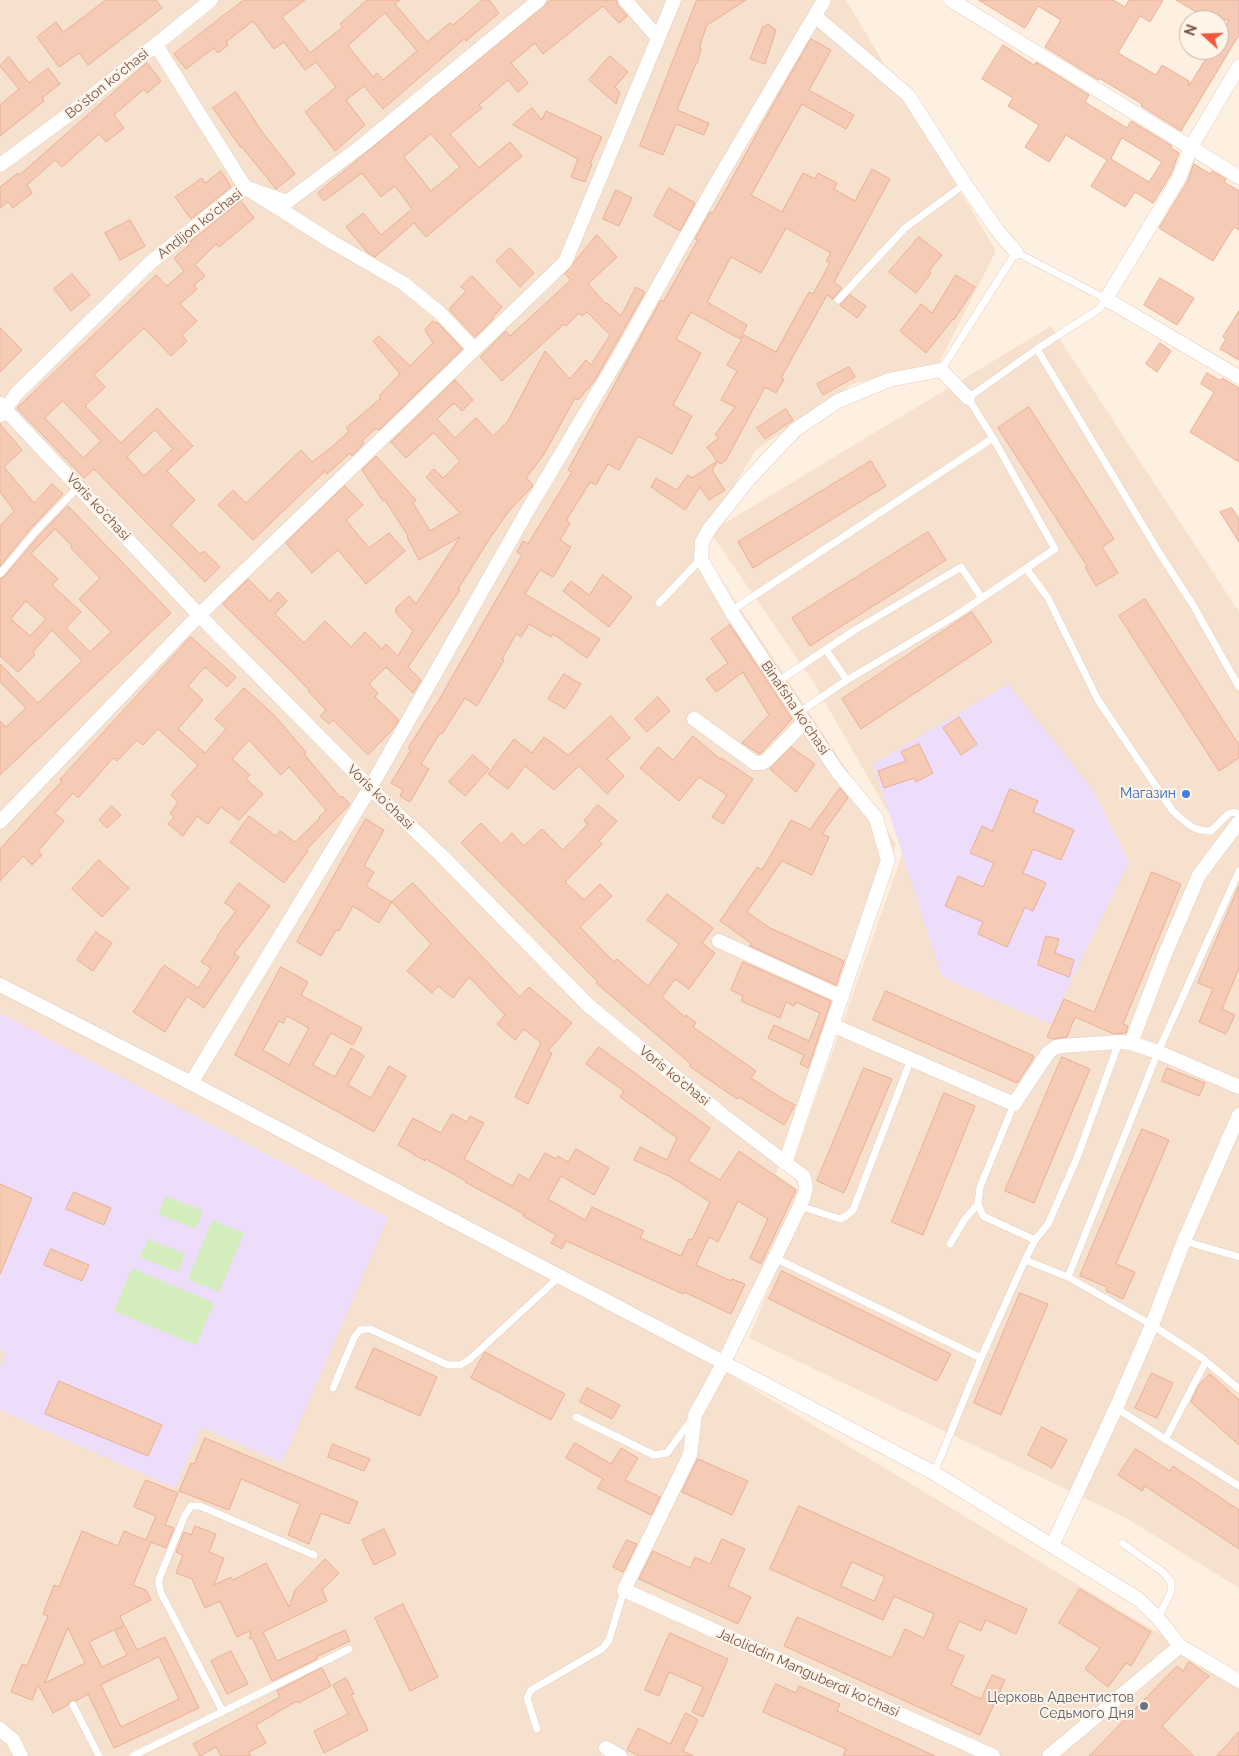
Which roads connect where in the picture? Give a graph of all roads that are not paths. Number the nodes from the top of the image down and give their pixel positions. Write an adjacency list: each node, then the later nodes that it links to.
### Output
1 (211, 0): 9 (street, Boʻston koʻchasi)
2 (539, 0): 15 (street)
3 (625, 0): 8 (street)
4 (674, 0): 8 (street)
5 (824, 0): 7 (street)
6 (951, 0): 11 (street)
7 (816, 16): 14 (street); 40 (street)
8 (658, 38): 19 (street)
9 (156, 45): 12 (street, Boʻston koʻchasi); 15 (street)
10 (1239, 66): 11 (street)
11 (1191, 147): 13 (street); 17 (street)
12 (0, 165)
13 (1239, 176)
14 (965, 184): 16 (street); 18 (lane)
15 (245, 187): 19 (street, Andijon koʻchasi); 24 (street, Andijon koʻchasi)
16 (1016, 252): 17 (lane); 21 (lane)
17 (1106, 299): 20 (lane); 22 (street)
18 (838, 300)
19 (474, 349): 33 (street)
20 (1037, 349): 23 (lane); 37 (lane)
21 (941, 370): 23 (street); 27 (street)
22 (1239, 377)
23 (968, 398): 25 (lane)
24 (2, 410): 26 (street, Voris koʻchasi)
25 (993, 438): 28 (lane); 32 (lane)
26 (79, 486): 29 (lane); 33 (street, Voris koʻchasi)
27 (701, 558): 31 (lane); 32 (street, Binafsha koʻchasi)
28 (1026, 568): 30 (lane); 41 (lane)
29 (0, 574)
30 (982, 598): 34 (lane); 35 (lane)
31 (659, 603)
32 (731, 611): 36 (street, Binafsha koʻchasi)
33 (199, 615): 40 (street, Voris koʻchasi); 42 (street)
34 (826, 650): 35 (lane); 36 (lane)
35 (847, 680): 39 (lane)
36 (777, 682): 39 (street, Binafsha koʻchasi)
37 (1239, 687)
38 (694, 719): 39 (street)
39 (802, 719): 47 (street, Binafsha koʻchasi)
40 (370, 788): 52 (street); 56 (street, Voris koʻchasi)
41 (1239, 814)
42 (0, 822)
43 (1239, 822): 49 (street)
44 (1239, 871): 50 (lane)
45 (719, 941): 47 (street)
46 (0, 985): 52 (street)
47 (842, 997): 48 (street, Binafsha koʻchasi)
48 (832, 1025): 51 (street); 56 (street, Binafsha koʻchasi)
49 (1125, 1042): 50 (street); 54 (street); 59 (lane)
50 (1158, 1052): 53 (street); 66 (lane)
51 (911, 1060): 54 (street); 58 (lane)
52 (191, 1083): 65 (street)
53 (1239, 1087)
54 (1014, 1104): 57 (lane)
55 (1239, 1114): 60 (street)
56 (785, 1162): 58 (street, Voris koʻchasi)
57 (978, 1204): 59 (lane); 61 (lane)
58 (800, 1206): 63 (street)
59 (1035, 1240): 64 (lane)
60 (1184, 1241): 62 (lane); 67 (street)
61 (950, 1244)
62 (1239, 1257)
63 (775, 1258): 68 (lane); 70 (street)
64 (1025, 1260): 66 (lane); 68 (lane)
65 (560, 1276): 70 (street); 71 (lane)
66 (1068, 1277): 67 (lane)
67 (1152, 1325): 69 (lane); 73 (street)
68 (982, 1358): 77 (lane)
69 (1206, 1361): 72 (lane); 76 (lane)
70 (724, 1362): 74 (street); 77 (street)
71 (333, 1388)
72 (1239, 1389)
73 (1116, 1408): 76 (lane); 80 (street)
74 (696, 1415): 75 (lane); 82 (street)
75 (576, 1417)
76 (1166, 1440): 78 (lane)
77 (934, 1473): 80 (street)
78 (1239, 1486)
79 (1122, 1543): 83 (lane)
80 (1052, 1546): 83 (street)
81 (314, 1555): 88 (lane)
82 (624, 1590): 90 (lane); 96 (street, Jaloliddin Manguberdi ko'chasi)
83 (1158, 1618): 84 (street)
84 (1180, 1646): 86 (street); 97 (street)
85 (349, 1649): 88 (lane)
86 (1239, 1680)
87 (74, 1705): 93 (lane)
88 (223, 1712): 94 (lane)
89 (0, 1729): 92 (street)
90 (537, 1729)
91 (606, 1748): 95 (street)
92 (20, 1756)
93 (99, 1756)
94 (133, 1756)
95 (620, 1756)
96 (993, 1756)
97 (1049, 1756)

